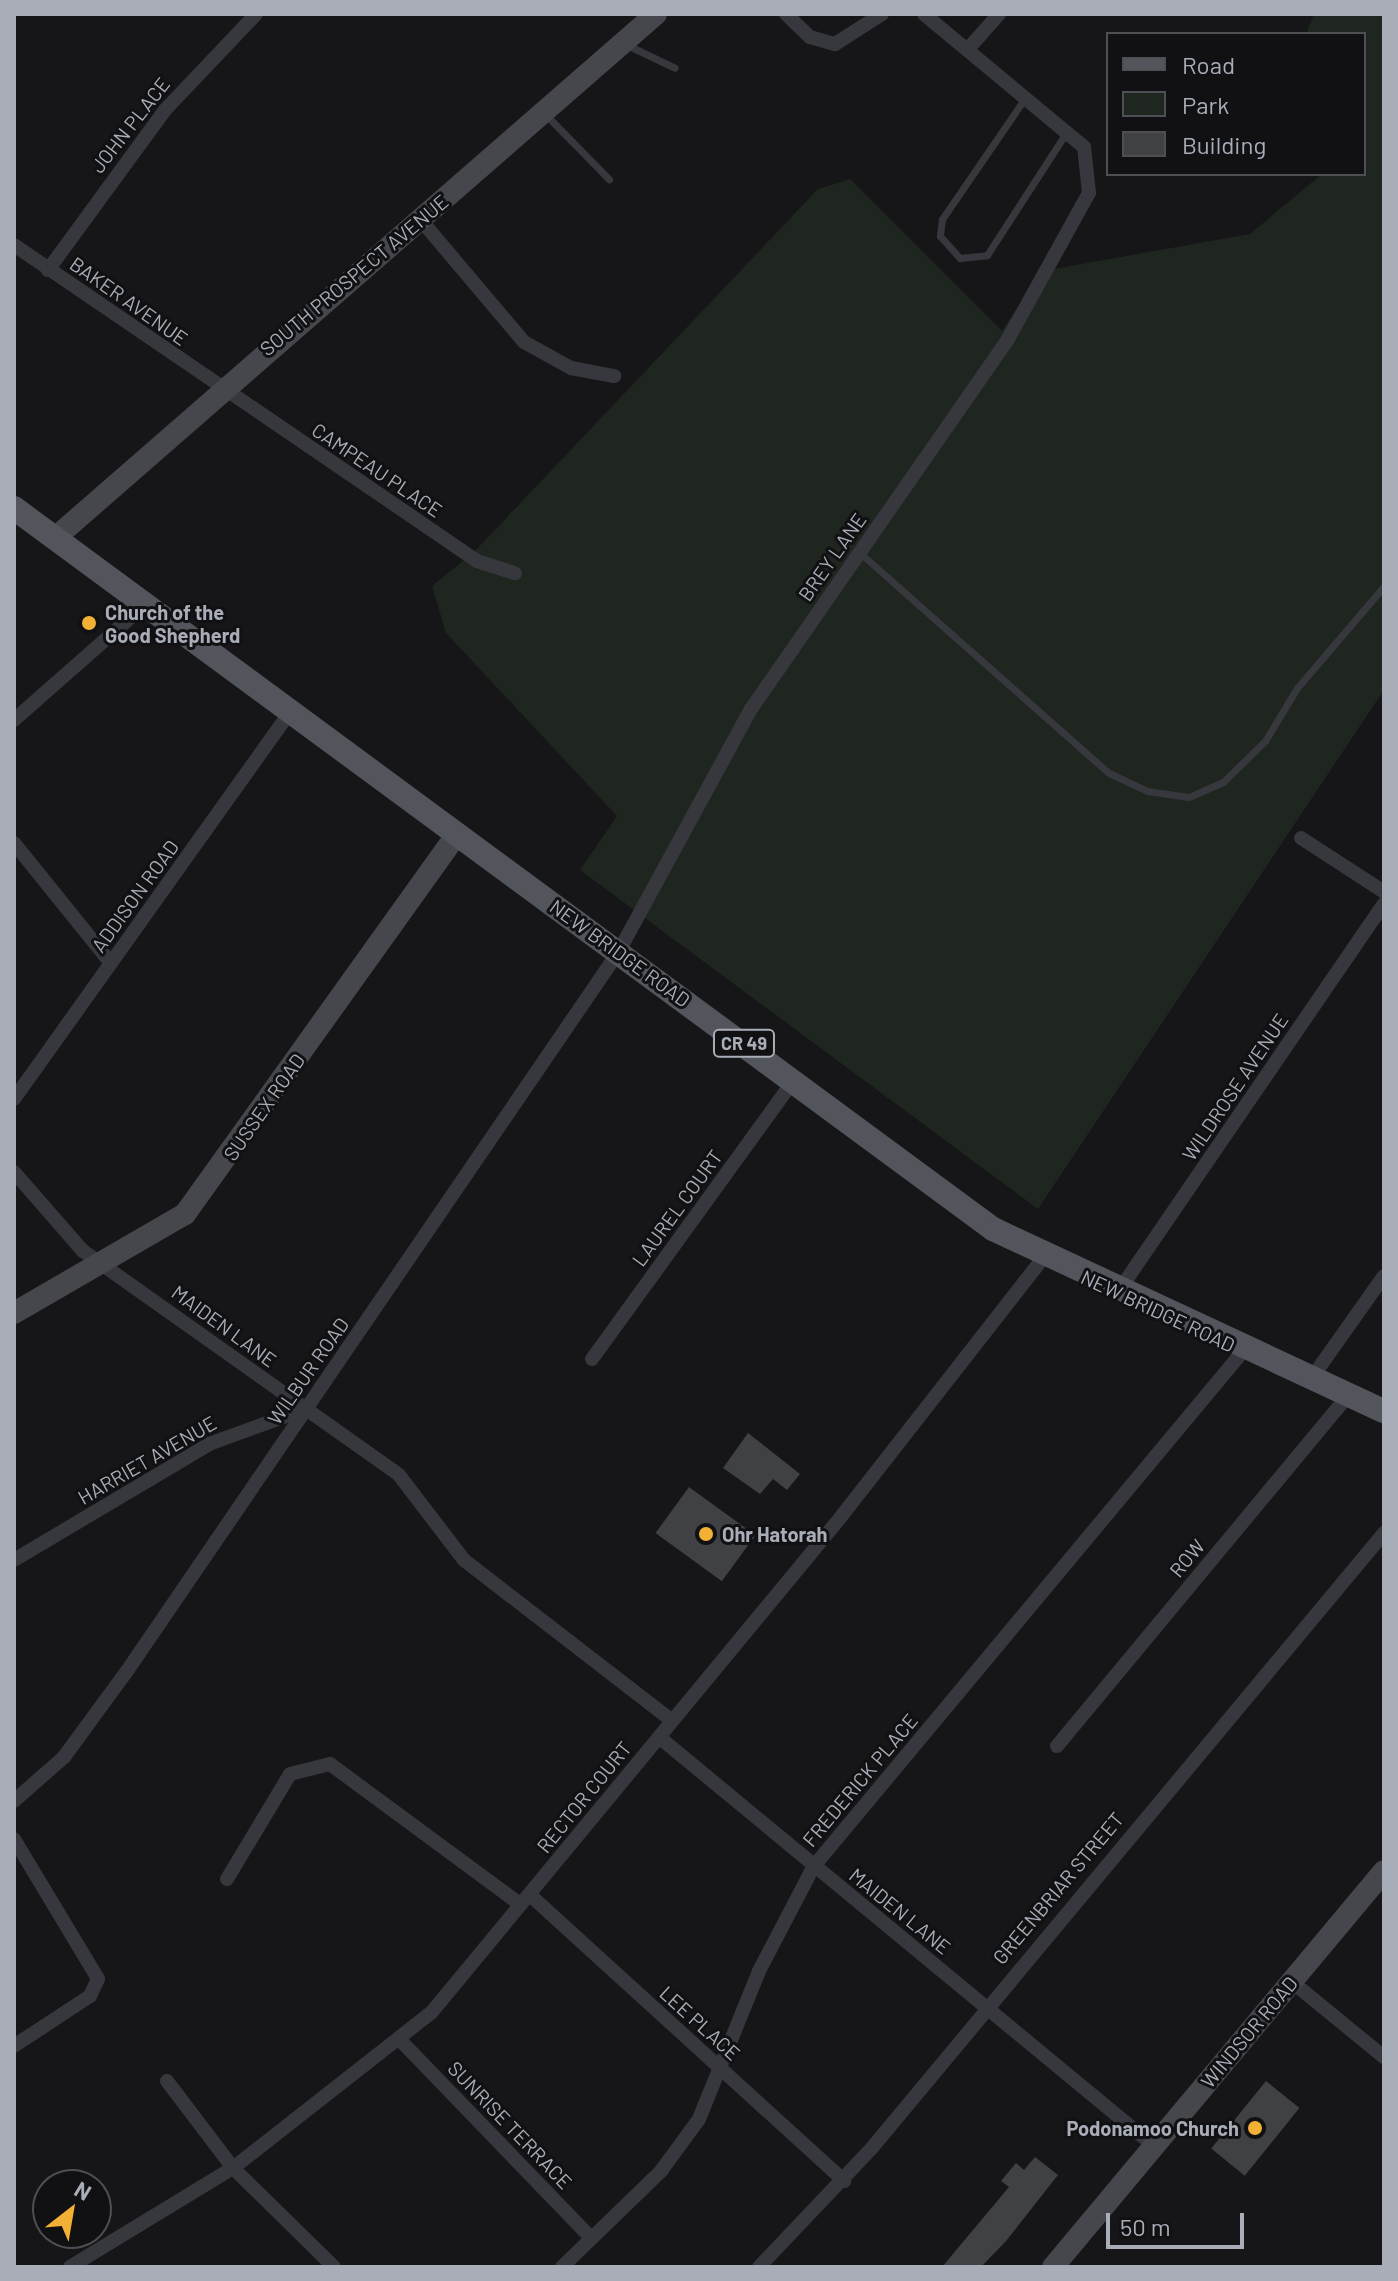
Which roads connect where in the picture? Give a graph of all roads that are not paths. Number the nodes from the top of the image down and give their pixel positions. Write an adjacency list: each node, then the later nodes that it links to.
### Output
1 (256, 14): 16 (street, JOHN PLACE)
2 (656, 14): 7 (street, SOUTH PROSPECT AVENUE)
3 (786, 14): 4 (street)
4 (882, 14)
5 (924, 14): 8 (street)
6 (999, 14): 8 (street)
7 (623, 43): 9 (lane); 11 (street, SOUTH PROSPECT AVENUE)
8 (968, 49): 10 (street)
9 (675, 68)
10 (1025, 98): 12 (street); 12 (lane)
11 (543, 112): 13 (lane); 14 (street, SOUTH PROSPECT AVENUE)
12 (1066, 133): 21 (street, BREY LANE)
13 (609, 179)
14 (420, 219): 17 (street); 18 (street, SOUTH PROSPECT AVENUE)
15 (14, 245): 16 (street, BAKER AVENUE)
16 (48, 270): 18 (street, BAKER AVENUE)
17 (614, 376)
18 (222, 389): 20 (street, SOUTH PROSPECT AVENUE); 22 (street, CAMPEAU PLACE)
19 (14, 508): 20 (main road, NEW BRIDGE ROAD / CR 49)
20 (55, 538): 24 (main road, NEW BRIDGE ROAD / CR 49)
21 (860, 553): 23 (lane); 32 (street, BREY LANE)
22 (515, 573)
23 (1384, 586)
24 (142, 607): 25 (main road, NEW BRIDGE ROAD / CR 49); 26 (street)
25 (288, 715): 27 (main road, NEW BRIDGE ROAD / CR 49); 33 (street, ADDISON ROAD)
26 (14, 720)
27 (455, 837): 32 (main road, NEW BRIDGE ROAD / CR 49); 38 (street, SUSSEX ROAD)
28 (1301, 838): 30 (street)
29 (14, 843): 33 (street)
30 (1384, 892)
31 (1384, 904): 40 (street, WILDROSE AVENUE)
32 (619, 951): 34 (main road, NEW BRIDGE ROAD / CR 49); 46 (street, WILBUR ROAD)
33 (111, 963): 35 (street, ADDISON ROAD)
34 (794, 1080): 37 (main road, NEW BRIDGE ROAD / CR 49); 43 (street, LAUREL COURT)
35 (14, 1099)
36 (14, 1172): 38 (street, MAIDEN LANE)
37 (1043, 1258): 40 (main road, NEW BRIDGE ROAD / CR 49); 50 (street, RECTOR COURT)
38 (103, 1264): 41 (street, SUSSEX ROAD); 46 (street, MAIDEN LANE)
39 (1384, 1276): 44 (street)
40 (1118, 1292): 42 (main road, NEW BRIDGE ROAD / CR 49)
41 (14, 1313)
42 (1244, 1350): 44 (main road, NEW BRIDGE ROAD / CR 49); 55 (street, FREDERICK PLACE)
43 (592, 1359)
44 (1311, 1379): 45 (main road, NEW BRIDGE ROAD / CR 49)
45 (1348, 1395): 47 (main road, NEW BRIDGE ROAD / CR 49); 52 (street, ROW)
46 (305, 1409): 49 (street, HARRIET AVENUE); 50 (street, MAIDEN LANE); 53 (street, WILBUR ROAD)
47 (1384, 1411)
48 (1384, 1533): 60 (street, GREENBRIAR STREET)
49 (14, 1560)
50 (672, 1721): 51 (street, RECTOR COURT)
51 (659, 1737): 55 (street, MAIDEN LANE); 58 (street, RECTOR COURT)
52 (1057, 1746)
53 (14, 1801)
54 (14, 1839): 62 (street)
55 (814, 1866): 60 (street, MAIDEN LANE); 64 (street, FREDERICK PLACE)
56 (1384, 1871): 59 (street, WINDSOR ROAD)
57 (227, 1879): 58 (street, LEE PLACE)
58 (526, 1900): 61 (street, RECTOR COURT); 64 (street, LEE PLACE)
59 (1291, 1981): 63 (street); 66 (street, WINDSOR ROAD)
60 (985, 2005): 66 (street, MAIDEN LANE); 68 (street, GREENBRIAR STREET)
61 (401, 2041): 67 (street, RECTOR COURT); 69 (street, SUNRISE TERRACE)
62 (14, 2046)
63 (1384, 2057)
64 (721, 2068): 68 (street, LEE PLACE); 69 (street, FREDERICK PLACE)
65 (167, 2081): 67 (street)
66 (1154, 2146): 74 (street, WINDSOR ROAD)
67 (233, 2168): 70 (street, RECTOR COURT); 71 (street)
68 (844, 2181): 73 (street, GREENBRIAR STREET)
69 (591, 2238): 72 (street, FREDERICK PLACE)
70 (75, 2266)
71 (334, 2267)
72 (562, 2267)
73 (759, 2267)
74 (1053, 2267)

